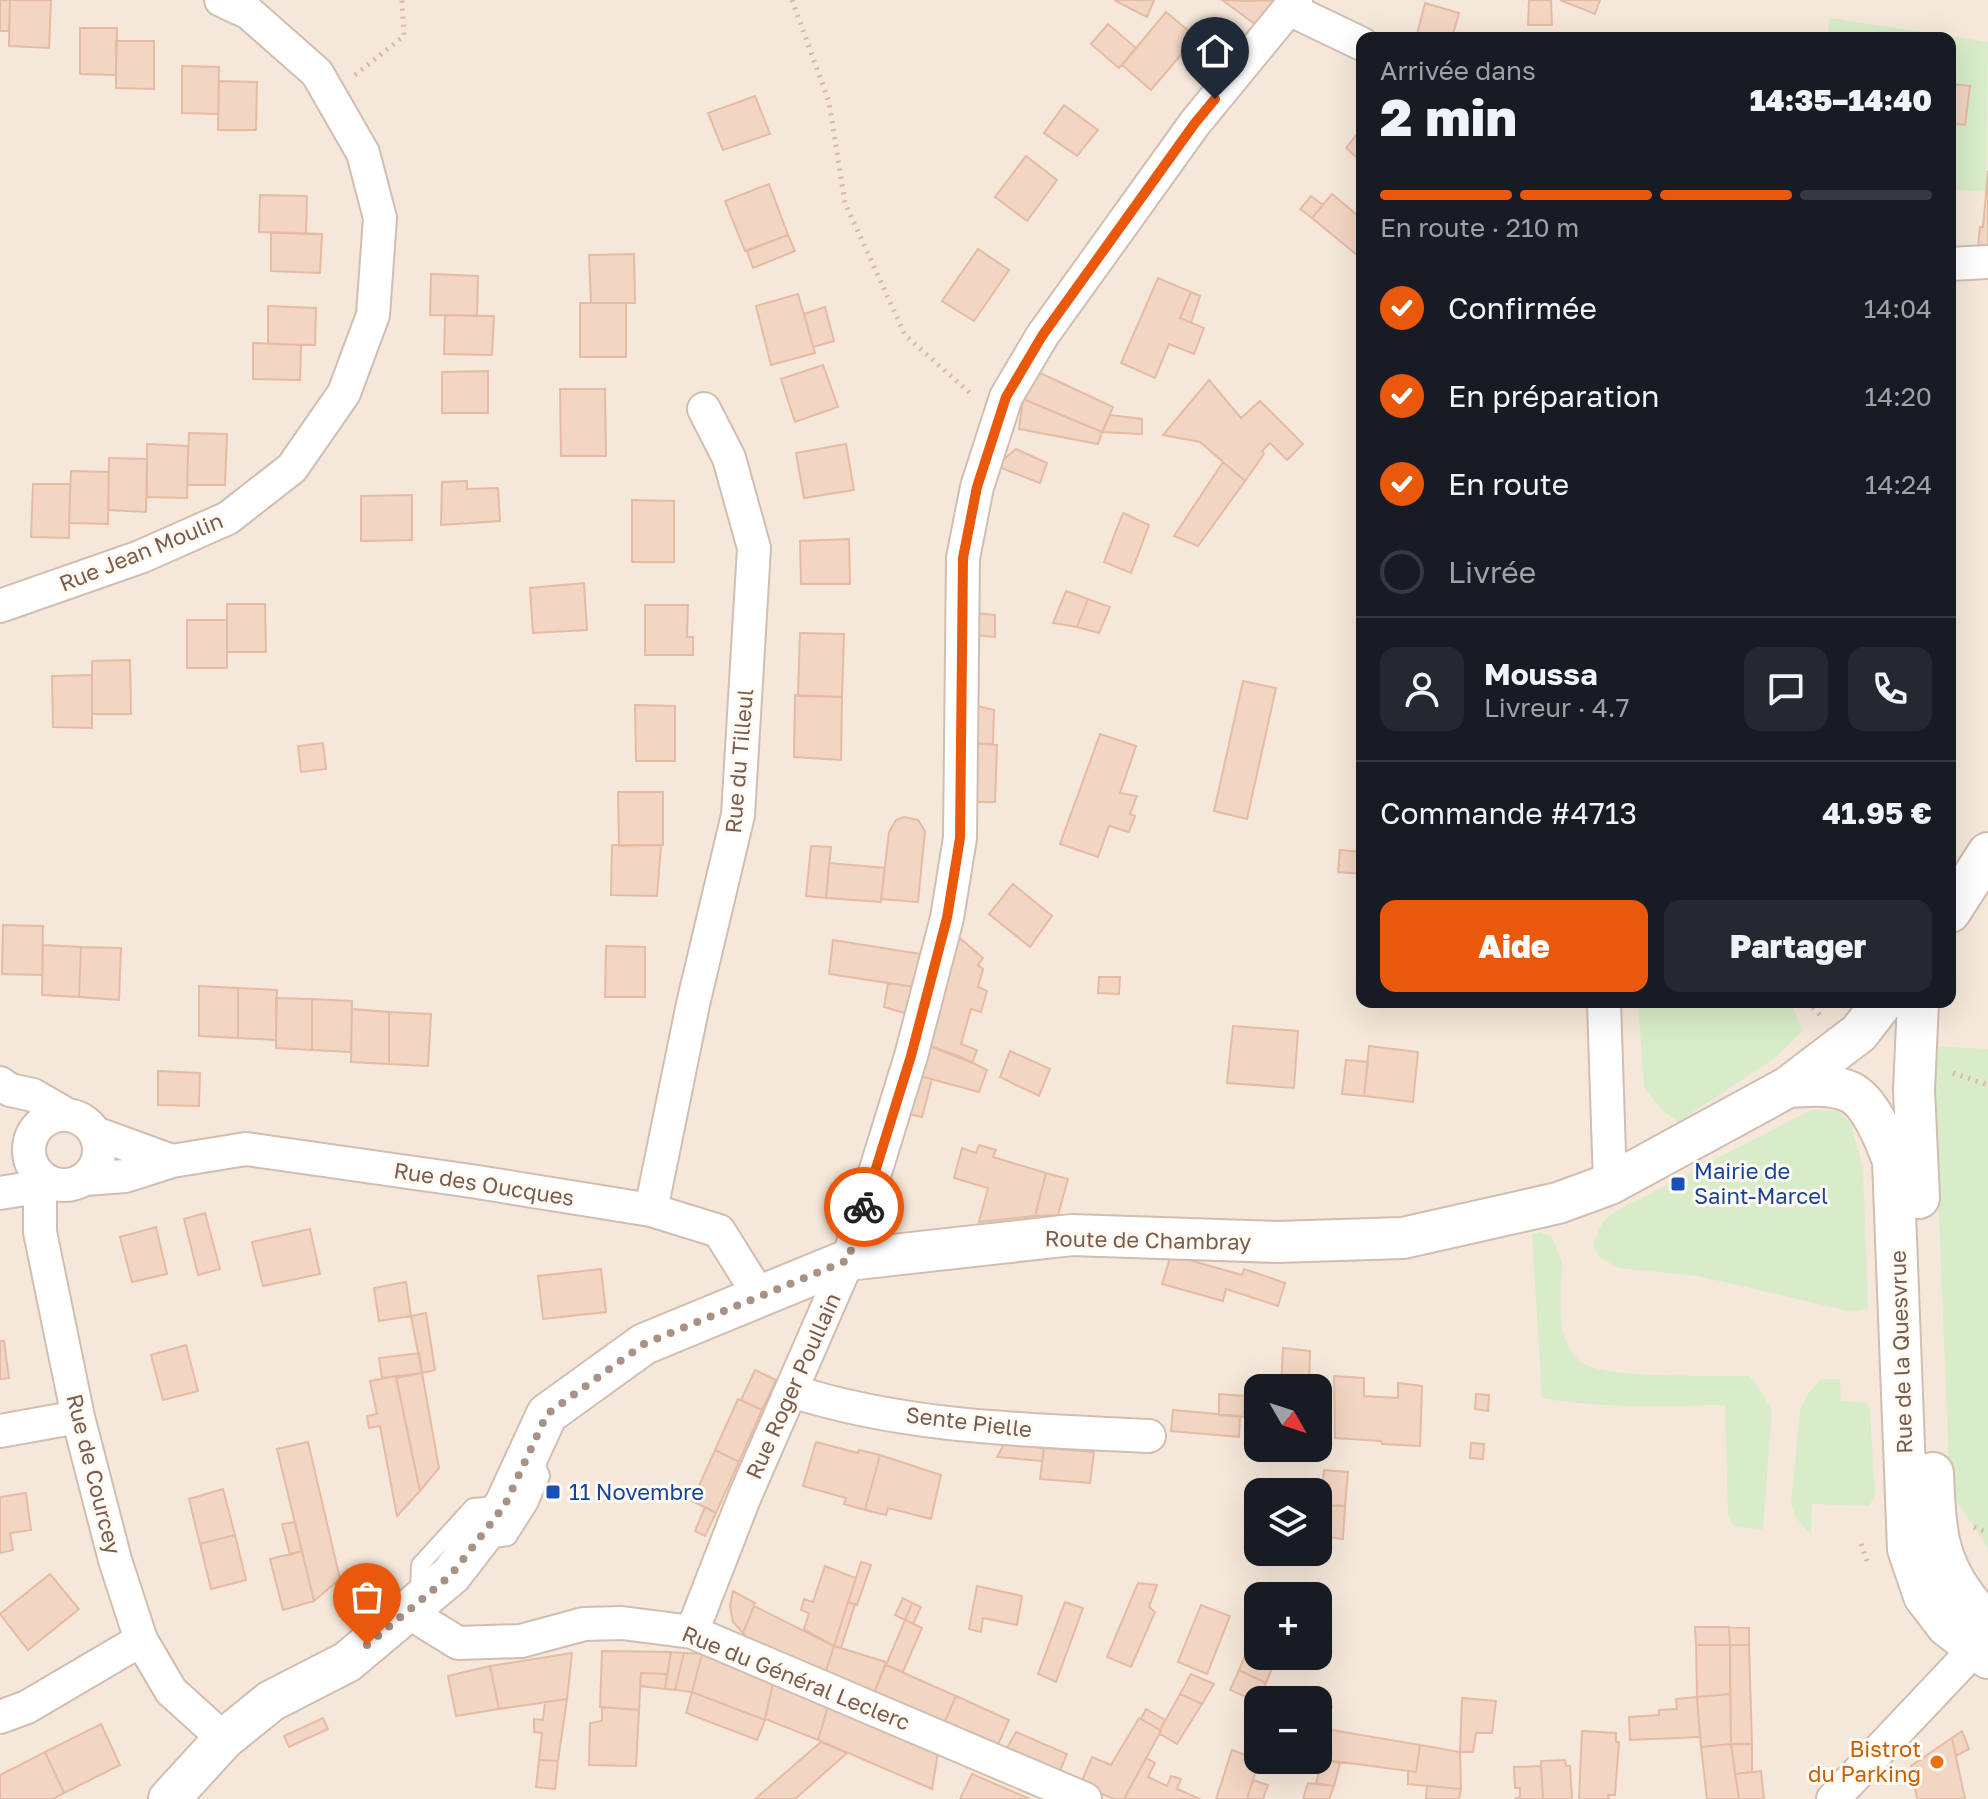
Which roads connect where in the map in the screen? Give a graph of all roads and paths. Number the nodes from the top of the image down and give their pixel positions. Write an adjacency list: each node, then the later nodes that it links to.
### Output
1 (221, 0): 6 (street, Rue Jean Moulin)
2 (402, 0): 6 (path)
3 (792, 0): 10 (path)
4 (1292, 4): 5 (street); 10 (street, Rue Roger Poullain)
5 (1356, 41)
6 (329, 95): 11 (street, Rue Jean Moulin)
7 (1988, 262): 8 (street)
8 (1956, 264)
9 (704, 409): 29 (street, Rue du Tilleul)
10 (998, 418): 30 (street, Rue Roger Poullain)
11 (0, 606)
12 (1988, 853): 13 (street)
13 (1956, 903)
14 (1604, 1008): 27 (street)
15 (1878, 1008): 17 (street, Route de Chambray)
16 (1918, 1008): 20 (street, Rue de la Quesvrue)
17 (1859, 1033): 19 (street, Route de Chambray); 20 (street)
18 (5, 1086): 21 (street); 23 (street)
19 (1788, 1087): 27 (street, Route de Chambray); 42 (street, Rue de la Quesvrue)
20 (1914, 1090): 42 (street, Rue de la Quesvrue)
21 (66, 1114): 22 (street); 23 (street)
22 (95, 1133): 24 (street, Rue des Oucques); 25 (street)
23 (31, 1136): 26 (street)
24 (172, 1161): 25 (street, Rue des Oucques); 29 (street, Rue des Oucques)
25 (85, 1179): 26 (street)
26 (39, 1182): 28 (street); 33 (street, Rue de Courcey)
27 (1610, 1184): 30 (street, Route de Chambray)
28 (0, 1193)
29 (651, 1210): 31 (street, Rue des Oucques)
30 (848, 1260): 31 (street, Route de Chambray); 32 (street, Rue Roger Poullain)
31 (759, 1295): 36 (street, Route de Chambray)
32 (792, 1391): 35 (street, Sente Pielle); 40 (street, Rue Roger Poullain)
33 (78, 1417): 34 (street); 41 (street, Rue de Courcey)
34 (0, 1431)
35 (1149, 1436)
36 (530, 1448): 37 (street, Route de Chambray); 38 (lane)
37 (505, 1505): 38 (street, Route de Chambray); 39 (lane)
38 (477, 1541): 39 (street, Route de Chambray)
39 (413, 1607): 40 (street, Rue du Général Leclerc); 44 (street, Route de Chambray)
40 (692, 1632): 46 (street, Rue du Général Leclerc)
41 (141, 1640): 43 (street); 44 (street, Rue de Courcey)
42 (1985, 1640): 47 (street)
43 (0, 1717)
44 (224, 1739): 45 (street, Route de Chambray)
45 (169, 1799)
46 (1085, 1799)
47 (1833, 1799)

